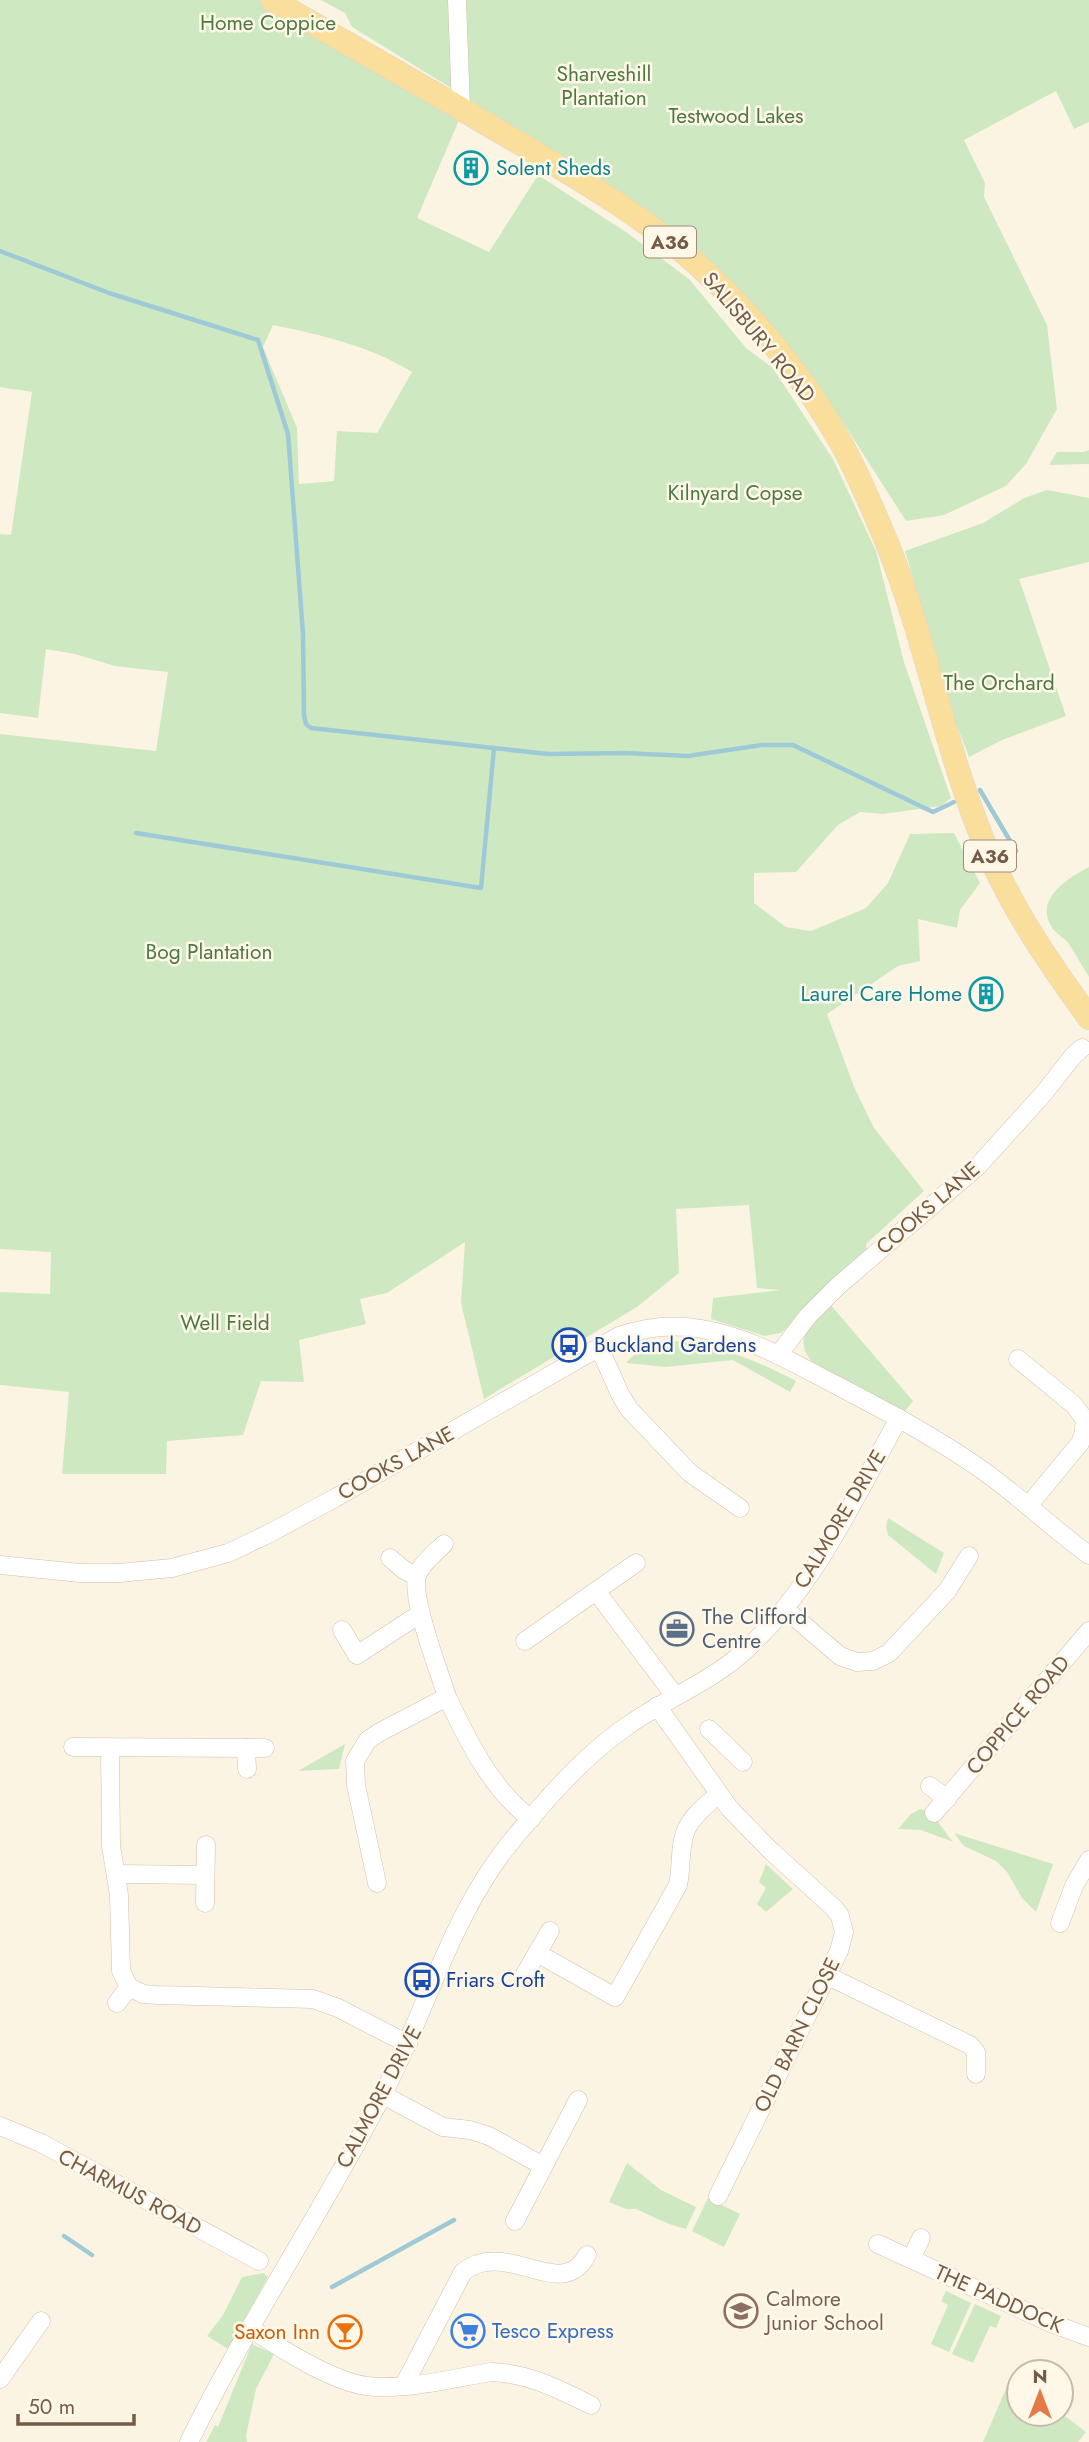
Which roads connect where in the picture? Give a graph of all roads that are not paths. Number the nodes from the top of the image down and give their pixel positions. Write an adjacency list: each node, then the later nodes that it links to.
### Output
1 (272, 0): 3 (main road, SALISBURY ROAD / A36)
2 (457, 0): 3 (street)
3 (461, 108): 4 (main road, SALISBURY ROAD / A36)
4 (1089, 1018)
5 (1073, 1051): 7 (street, COOKS LANE)
6 (599, 1347): 7 (street, COOKS LANE); 11 (street); 17 (street, COOKS LANE)
7 (778, 1354): 9 (street, COOKS LANE)
8 (1018, 1359): 10 (street)
9 (899, 1418): 10 (street); 20 (street, CALMORE DRIVE)
10 (1029, 1505): 13 (street)
11 (740, 1508)
12 (444, 1544): 18 (street)
13 (1089, 1555)
14 (969, 1556): 20 (street)
15 (390, 1558): 18 (street)
16 (636, 1563): 19 (street)
17 (0, 1565)
18 (416, 1576): 21 (street)
19 (596, 1591): 24 (street); 25 (street)
20 (785, 1609): 25 (street, CALMORE DRIVE)
21 (421, 1615): 22 (street); 26 (street)
22 (342, 1630)
23 (1089, 1631): 35 (street, COPPICE ROAD)
24 (525, 1641)
25 (675, 1696): 27 (street, CALMORE DRIVE)
26 (447, 1697): 37 (street); 42 (street)
27 (657, 1706): 30 (street, OLD BARN CLOSE); 37 (street, CALMORE DRIVE)
28 (73, 1747): 29 (street)
29 (110, 1748): 32 (street); 40 (street)
30 (694, 1757): 31 (street); 34 (street, OLD BARN CLOSE)
31 (743, 1762)
32 (247, 1769)
33 (930, 1786): 35 (street)
34 (718, 1794): 46 (street); 48 (street, OLD BARN CLOSE)
35 (947, 1799): 36 (street, COPPICE ROAD)
36 (934, 1813)
37 (531, 1819): 51 (street, CALMORE DRIVE)
38 (206, 1845): 41 (street)
39 (1089, 1860): 44 (street)
40 (117, 1874): 41 (street); 49 (street)
41 (205, 1875): 43 (street)
42 (377, 1883)
43 (205, 1903)
44 (1060, 1923)
45 (550, 1930): 46 (street)
46 (537, 1953): 47 (street)
47 (525, 1974)
48 (828, 1976): 52 (street); 57 (street, OLD BARN CLOSE)
49 (129, 1987): 50 (street); 51 (street)
50 (117, 2004)
51 (408, 2045): 53 (street, CALMORE DRIVE)
52 (976, 2074)
53 (383, 2095): 56 (street); 65 (street, CALMORE DRIVE)
54 (578, 2100): 56 (street)
55 (0, 2126): 63 (street, CHARMUS ROAD)
56 (542, 2166): 58 (street)
57 (719, 2196)
58 (515, 2221)
59 (921, 2238): 62 (street, THE PADDOCK)
60 (878, 2244): 62 (street, THE PADDOCK)
61 (587, 2255): 68 (street)
62 (911, 2259): 66 (street, THE PADDOCK)
63 (259, 2261)
64 (41, 2321): 67 (street)
65 (252, 2329): 68 (street); 70 (street, CALMORE DRIVE)
66 (1089, 2337)
67 (0, 2379)
68 (404, 2385): 69 (street)
69 (591, 2405)
70 (189, 2442)

